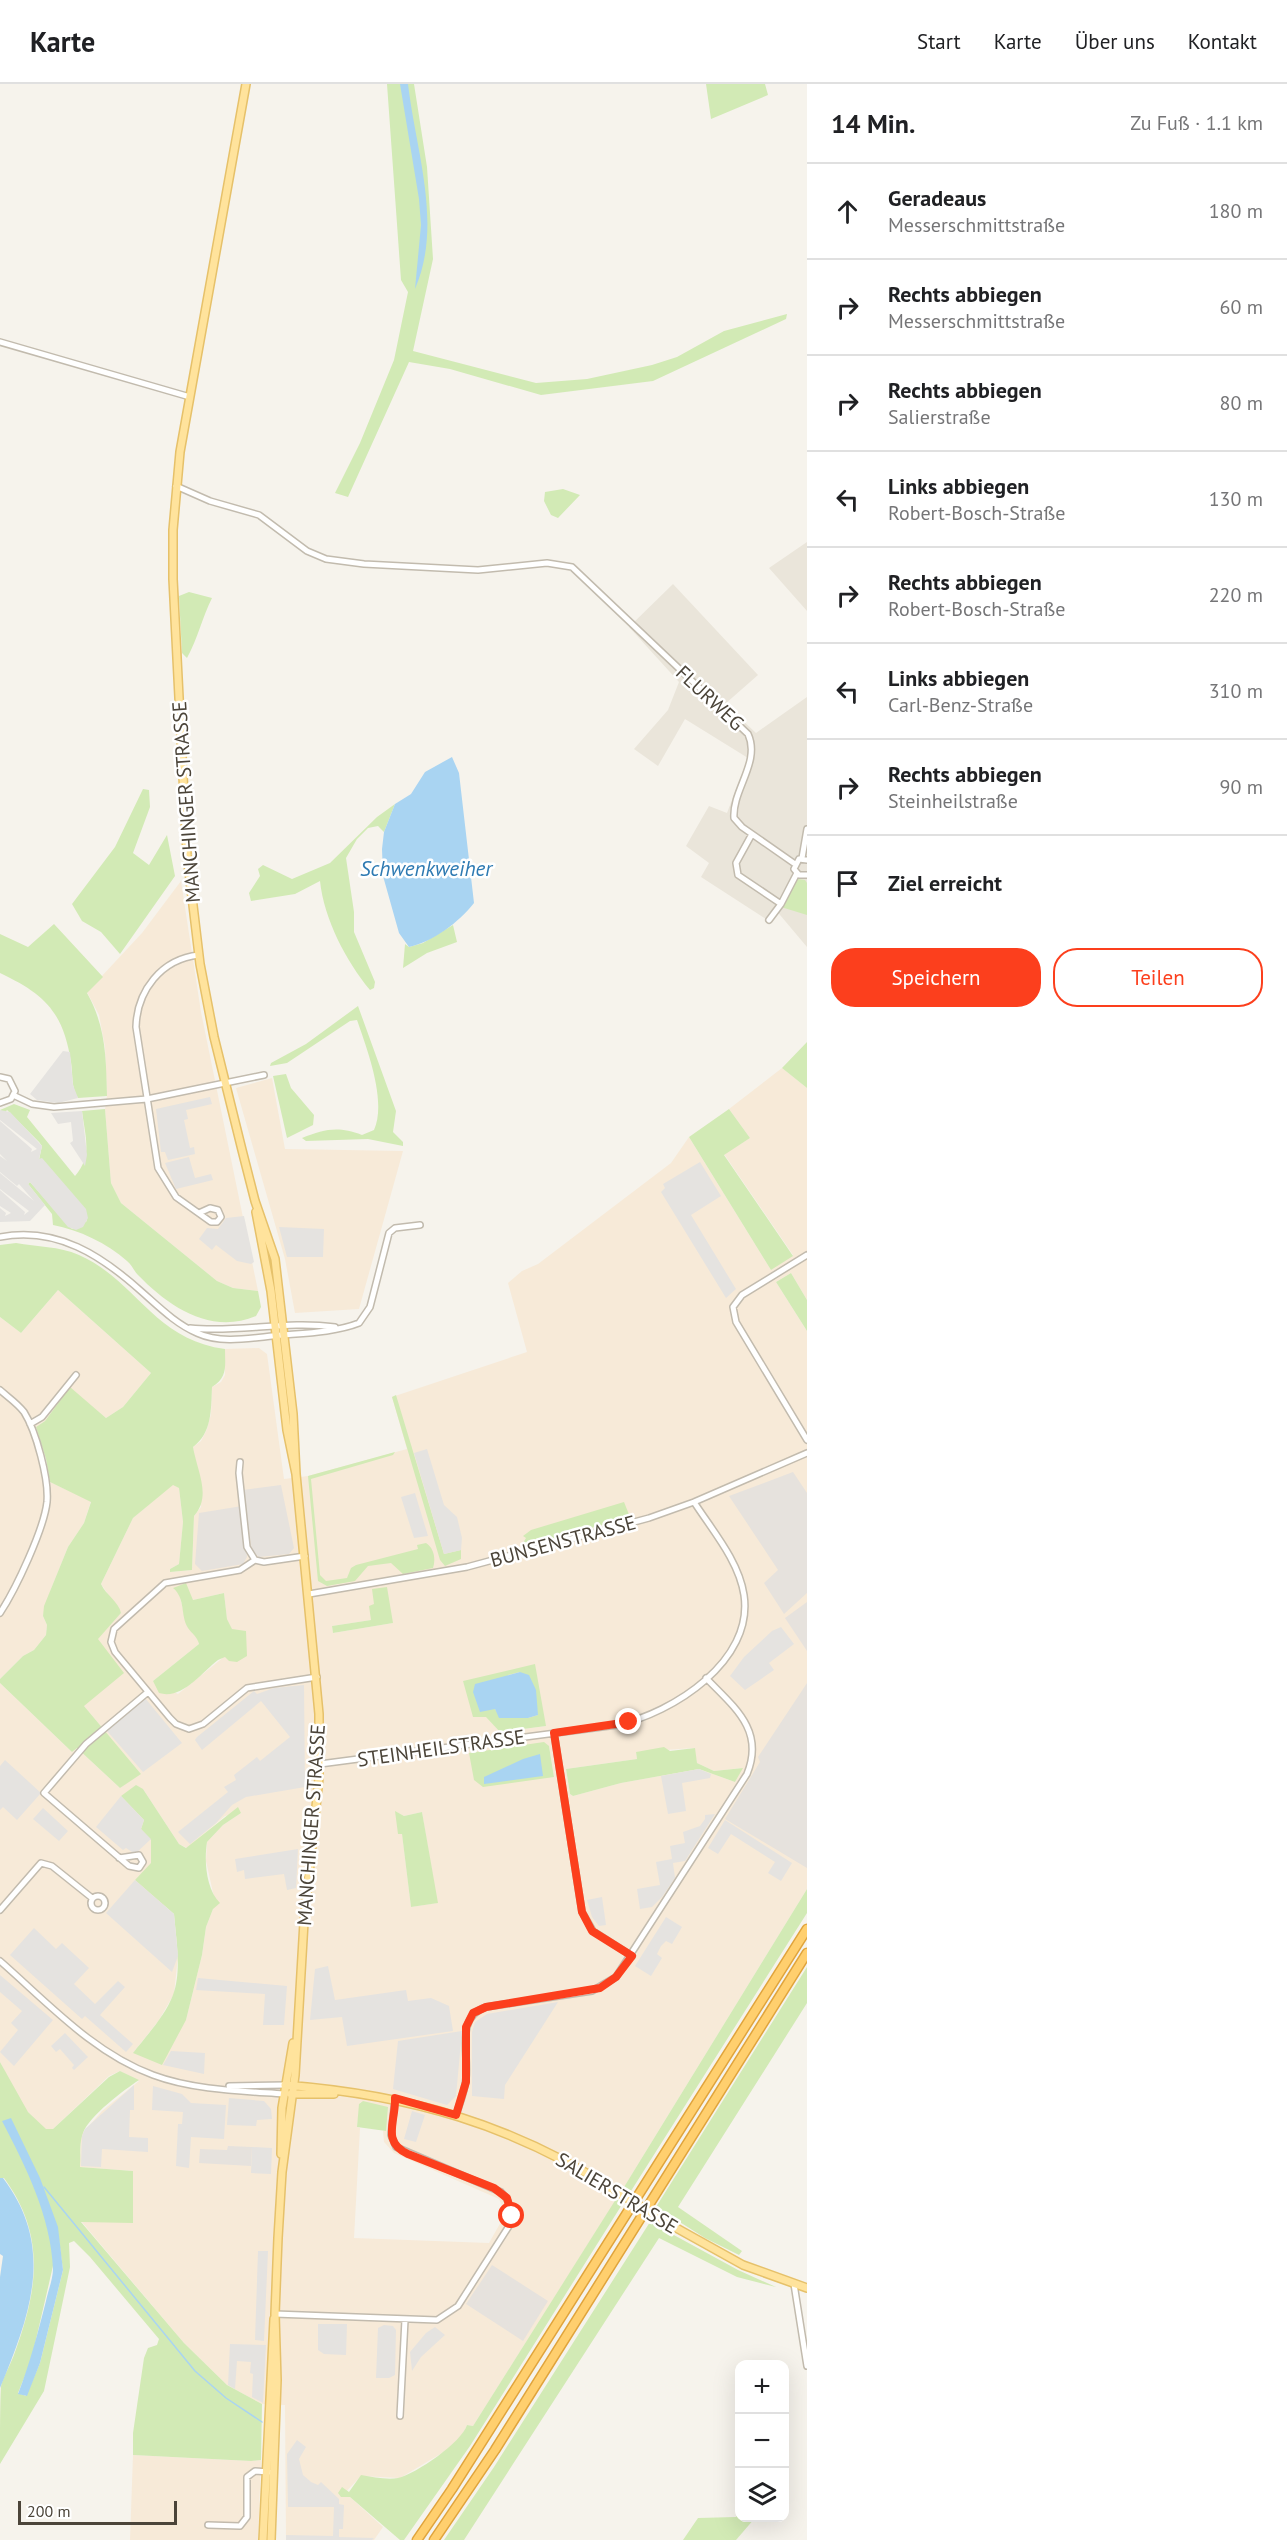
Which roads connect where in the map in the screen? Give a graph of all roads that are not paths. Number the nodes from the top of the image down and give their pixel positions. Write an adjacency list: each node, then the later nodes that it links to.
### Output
1 (246, 84): 3 (main road, MANCHINGER STRASSE)
2 (0, 342): 3 (street)
3 (189, 397): 4 (main road, MANCHINGER STRASSE)
4 (176, 486): 6 (street, FLURWEG); 13 (main road, MANCHINGER STRASSE)
5 (807, 829): 7 (street)
6 (752, 834): 8 (street, FLURWEG); 11 (street)
7 (805, 859): 8 (street)
8 (795, 864): 9 (street)
9 (797, 873): 10 (street); 11 (street)
10 (807, 874)
11 (781, 904): 12 (street)
12 (769, 920)
13 (199, 955): 16 (main road, MANCHINGER STRASSE); 18 (street)
14 (264, 1075): 16 (street)
15 (0, 1077): 17 (street)
16 (225, 1083): 18 (street); 20 (main road, MANCHINGER STRASSE)
17 (14, 1095): 18 (street); 19 (street)
18 (147, 1099): 21 (street)
19 (0, 1103)
20 (255, 1201): 25 (main road, MANCHINGER STRASSE); 26 (main road, MANCHINGER STRASSE)
21 (199, 1213)
22 (420, 1225): 28 (street)
23 (0, 1237): 27 (street)
24 (807, 1255): 33 (street)
25 (275, 1324): 26 (street); 27 (street); 29 (main road)
26 (283, 1324): 28 (street); 29 (main road, MANCHINGER STRASSE)
27 (186, 1327): 29 (street)
28 (340, 1328): 29 (street)
29 (280, 1335): 37 (main road, MANCHINGER STRASSE)
30 (76, 1376): 32 (street)
31 (0, 1390): 32 (street)
32 (30, 1424): 40 (street)
33 (807, 1440)
34 (807, 1453): 36 (street, BUNSENSTRASSE)
35 (240, 1462): 38 (street)
36 (694, 1502): 39 (street, BUNSENSTRASSE); 42 (street, STEINHEILSTRASSE)
37 (305, 1556): 38 (street); 39 (main road, MANCHINGER STRASSE)
38 (255, 1560): 43 (street)
39 (309, 1594): 41 (main road, MANCHINGER STRASSE)
40 (0, 1613)
41 (318, 1677): 43 (street); 45 (main road, MANCHINGER STRASSE)
42 (706, 1678): 44 (street, STEINHEILSTRASSE); 51 (street)
43 (147, 1692): 46 (street)
44 (554, 1733): 45 (street, STEINHEILSTRASSE); 51 (street)
45 (320, 1764): 53 (main road, MANCHINGER STRASSE)
46 (119, 1858)
47 (92, 1898): 48 (street)
48 (0, 1910)
49 (807, 1929): 73 (highway)
50 (807, 1953): 74 (highway)
51 (632, 1956): 61 (street)
52 (0, 1960): 56 (street)
53 (296, 2032): 54 (main road, MANCHINGER STRASSE); 55 (main road, MANCHINGER STRASSE)
54 (285, 2085): 55 (main road, SALIERSTRASSE); 56 (street); 58 (main road, MANCHINGER STRASSE)
55 (294, 2086): 57 (main road, SALIERSTRASSE); 59 (main road, MANCHINGER STRASSE)
56 (219, 2087): 58 (street)
57 (357, 2093): 59 (main road, SALIERSTRASSE); 60 (main road, SALIERSTRASSE)
58 (284, 2094): 59 (main road, SALIERSTRASSE); 62 (main road, MANCHINGER STRASSE)
59 (292, 2094): 62 (main road, MANCHINGER STRASSE)
60 (395, 2098): 61 (main road, SALIERSTRASSE); 66 (street)
61 (456, 2115): 63 (main road, SALIERSTRASSE, bridge)
62 (282, 2172): 65 (main road, MANCHINGER STRASSE)
63 (794, 2284): 64 (main road, SALIERSTRASSE); 67 (street)
64 (807, 2288)
65 (275, 2314): 66 (street); 69 (main road, MANCHINGER STRASSE)
66 (405, 2320): 68 (street)
67 (807, 2366)
68 (400, 2416)
69 (270, 2472): 70 (street); 71 (main road, MANCHINGER STRASSE); 72 (main road, MANCHINGER STRASSE)
70 (208, 2525)
71 (263, 2540)
72 (271, 2540)
73 (417, 2540)
74 (434, 2540)

